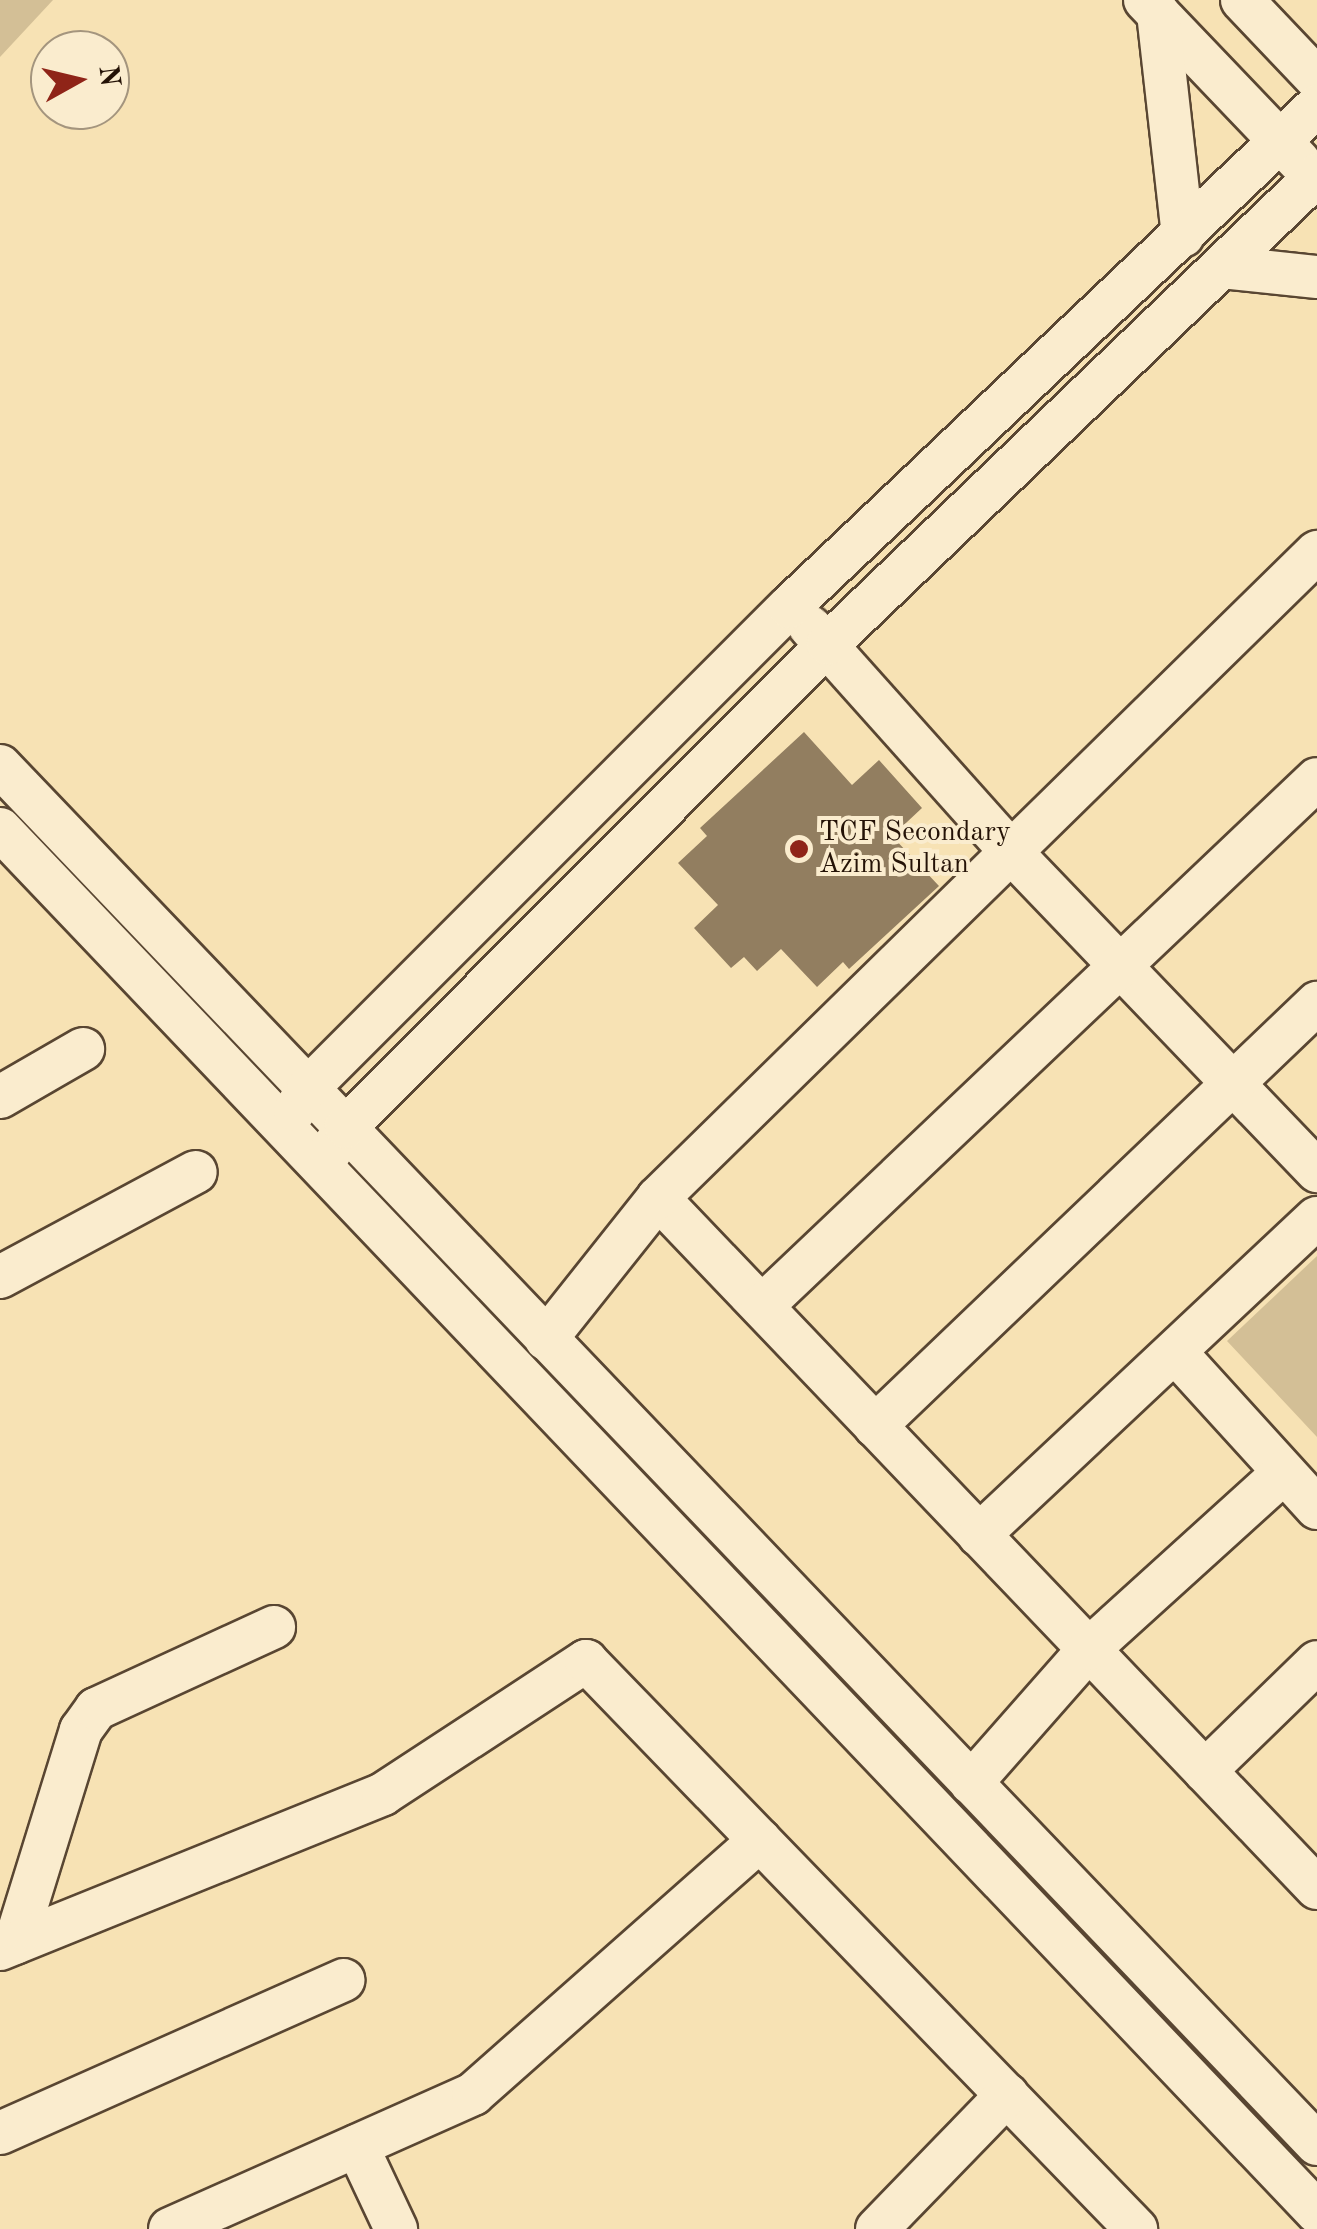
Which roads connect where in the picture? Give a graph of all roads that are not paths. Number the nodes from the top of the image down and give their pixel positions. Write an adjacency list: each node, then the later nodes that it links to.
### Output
1 (1242, 0): 3 (street)
2 (1151, 6): 5 (street); 7 (street)
3 (1317, 79)
4 (1317, 106): 5 (street)
5 (1282, 143): 6 (street); 7 (street)
6 (1316, 177): 8 (street)
7 (1182, 236): 11 (street)
8 (1222, 267): 9 (street); 12 (street)
9 (1317, 277)
10 (1317, 552): 16 (street)
11 (790, 607): 12 (street); 21 (street)
12 (828, 644): 16 (street); 24 (street)
13 (0, 766): 21 (street)
14 (1317, 778): 17 (street)
15 (0, 829): 23 (street)
16 (1012, 852): 17 (street); 28 (street)
17 (1120, 965): 20 (street); 31 (street)
18 (1317, 1003): 20 (street)
19 (83, 1049): 22 (street)
20 (1236, 1086): 27 (street); 34 (street)
21 (308, 1088): 23 (street); 24 (street)
22 (0, 1097)
23 (284, 1127): 25 (street)
24 (346, 1127): 25 (street); 32 (street)
25 (322, 1166): 51 (street)
26 (196, 1172): 30 (street)
27 (1317, 1172)
28 (658, 1198): 31 (street); 32 (street)
29 (1317, 1218): 33 (street)
30 (0, 1277)
31 (762, 1306): 34 (street)
32 (546, 1339): 42 (street)
33 (1174, 1352): 35 (street); 37 (street)
34 (876, 1426): 37 (street)
35 (1284, 1472): 36 (street); 39 (street)
36 (1317, 1508)
37 (980, 1535): 39 (street)
38 (274, 1627): 45 (street)
39 (1089, 1650): 41 (street); 42 (street)
40 (1317, 1662): 41 (street)
41 (1205, 1771): 44 (street)
42 (970, 1783): 49 (street)
43 (760, 1840): 45 (street); 47 (street); 50 (street)
44 (1315, 1883)
45 (8, 1946)
46 (344, 1980): 48 (street)
47 (1007, 2095): 52 (street); 55 (street)
48 (0, 2133)
49 (1317, 2144)
50 (357, 2146): 53 (street); 54 (street)
51 (1317, 2212)
52 (1132, 2228)
53 (170, 2229)
54 (396, 2229)
55 (877, 2229)

